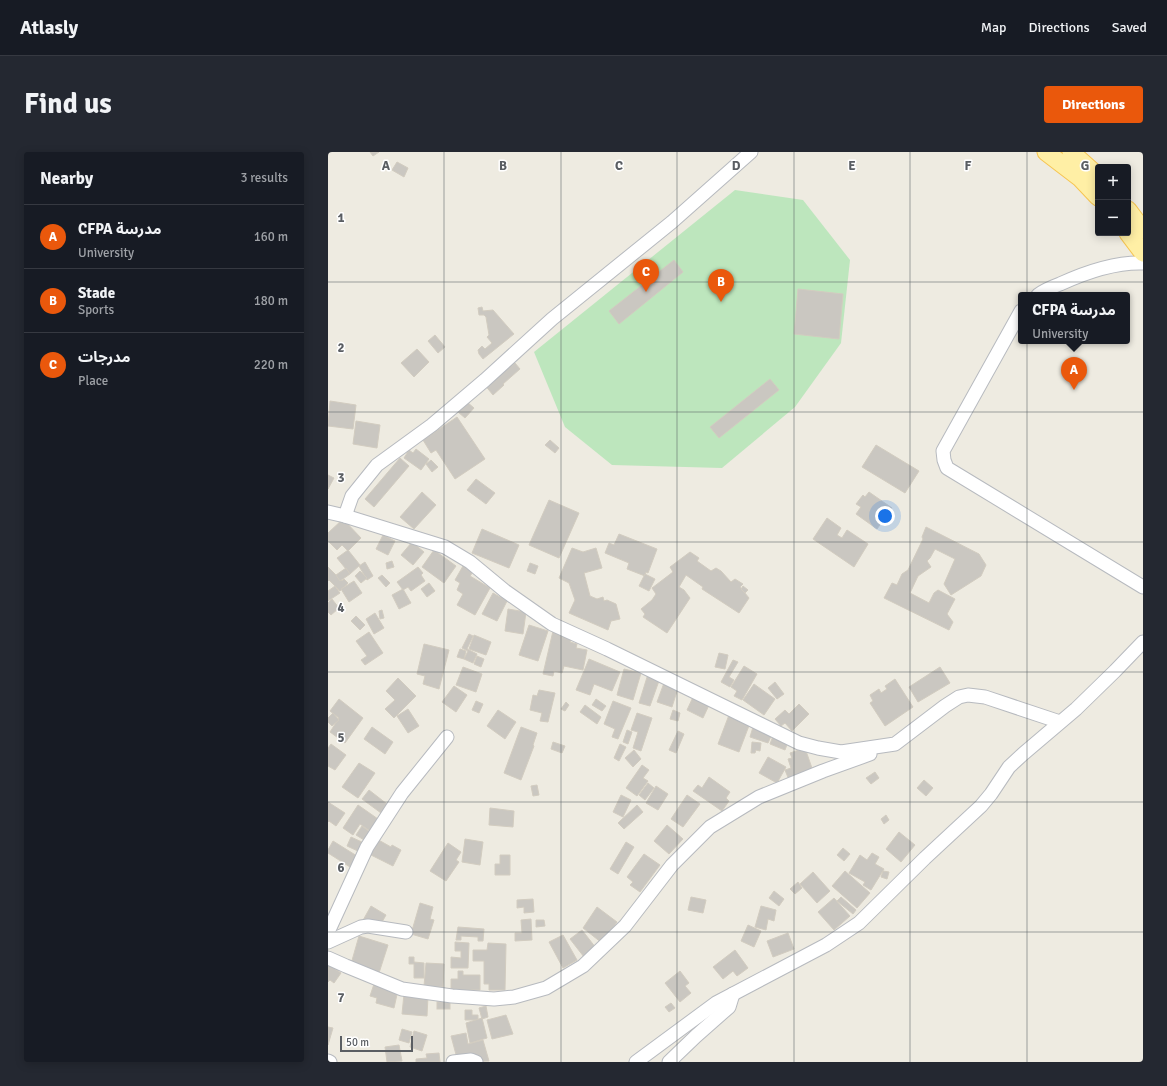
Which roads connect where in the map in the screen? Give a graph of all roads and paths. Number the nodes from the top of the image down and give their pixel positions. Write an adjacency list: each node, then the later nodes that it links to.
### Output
1 (751, 152): 14 (street)
2 (1046, 152): 5 (main road)
3 (1071, 152): 4 (main road)
4 (1095, 173)
5 (1095, 194)
6 (1131, 214): 7 (main road)
7 (1143, 230)
8 (1130, 236): 9 (main road)
9 (1143, 253)
10 (1143, 262): 11 (street)
11 (1044, 292)
12 (1018, 316): 15 (street)
13 (328, 512): 14 (street)
14 (345, 516): 19 (street)
15 (1143, 587)
16 (1143, 642): 17 (street)
17 (1060, 722): 19 (street); 24 (street)
18 (447, 737): 20 (street)
19 (896, 744): 23 (street)
20 (328, 932)
21 (406, 932): 22 (street)
22 (328, 942)
23 (328, 958)
24 (733, 994): 27 (street); 28 (street)
25 (453, 1062): 26 (street)
26 (476, 1062)
27 (636, 1062)
28 (669, 1062)

